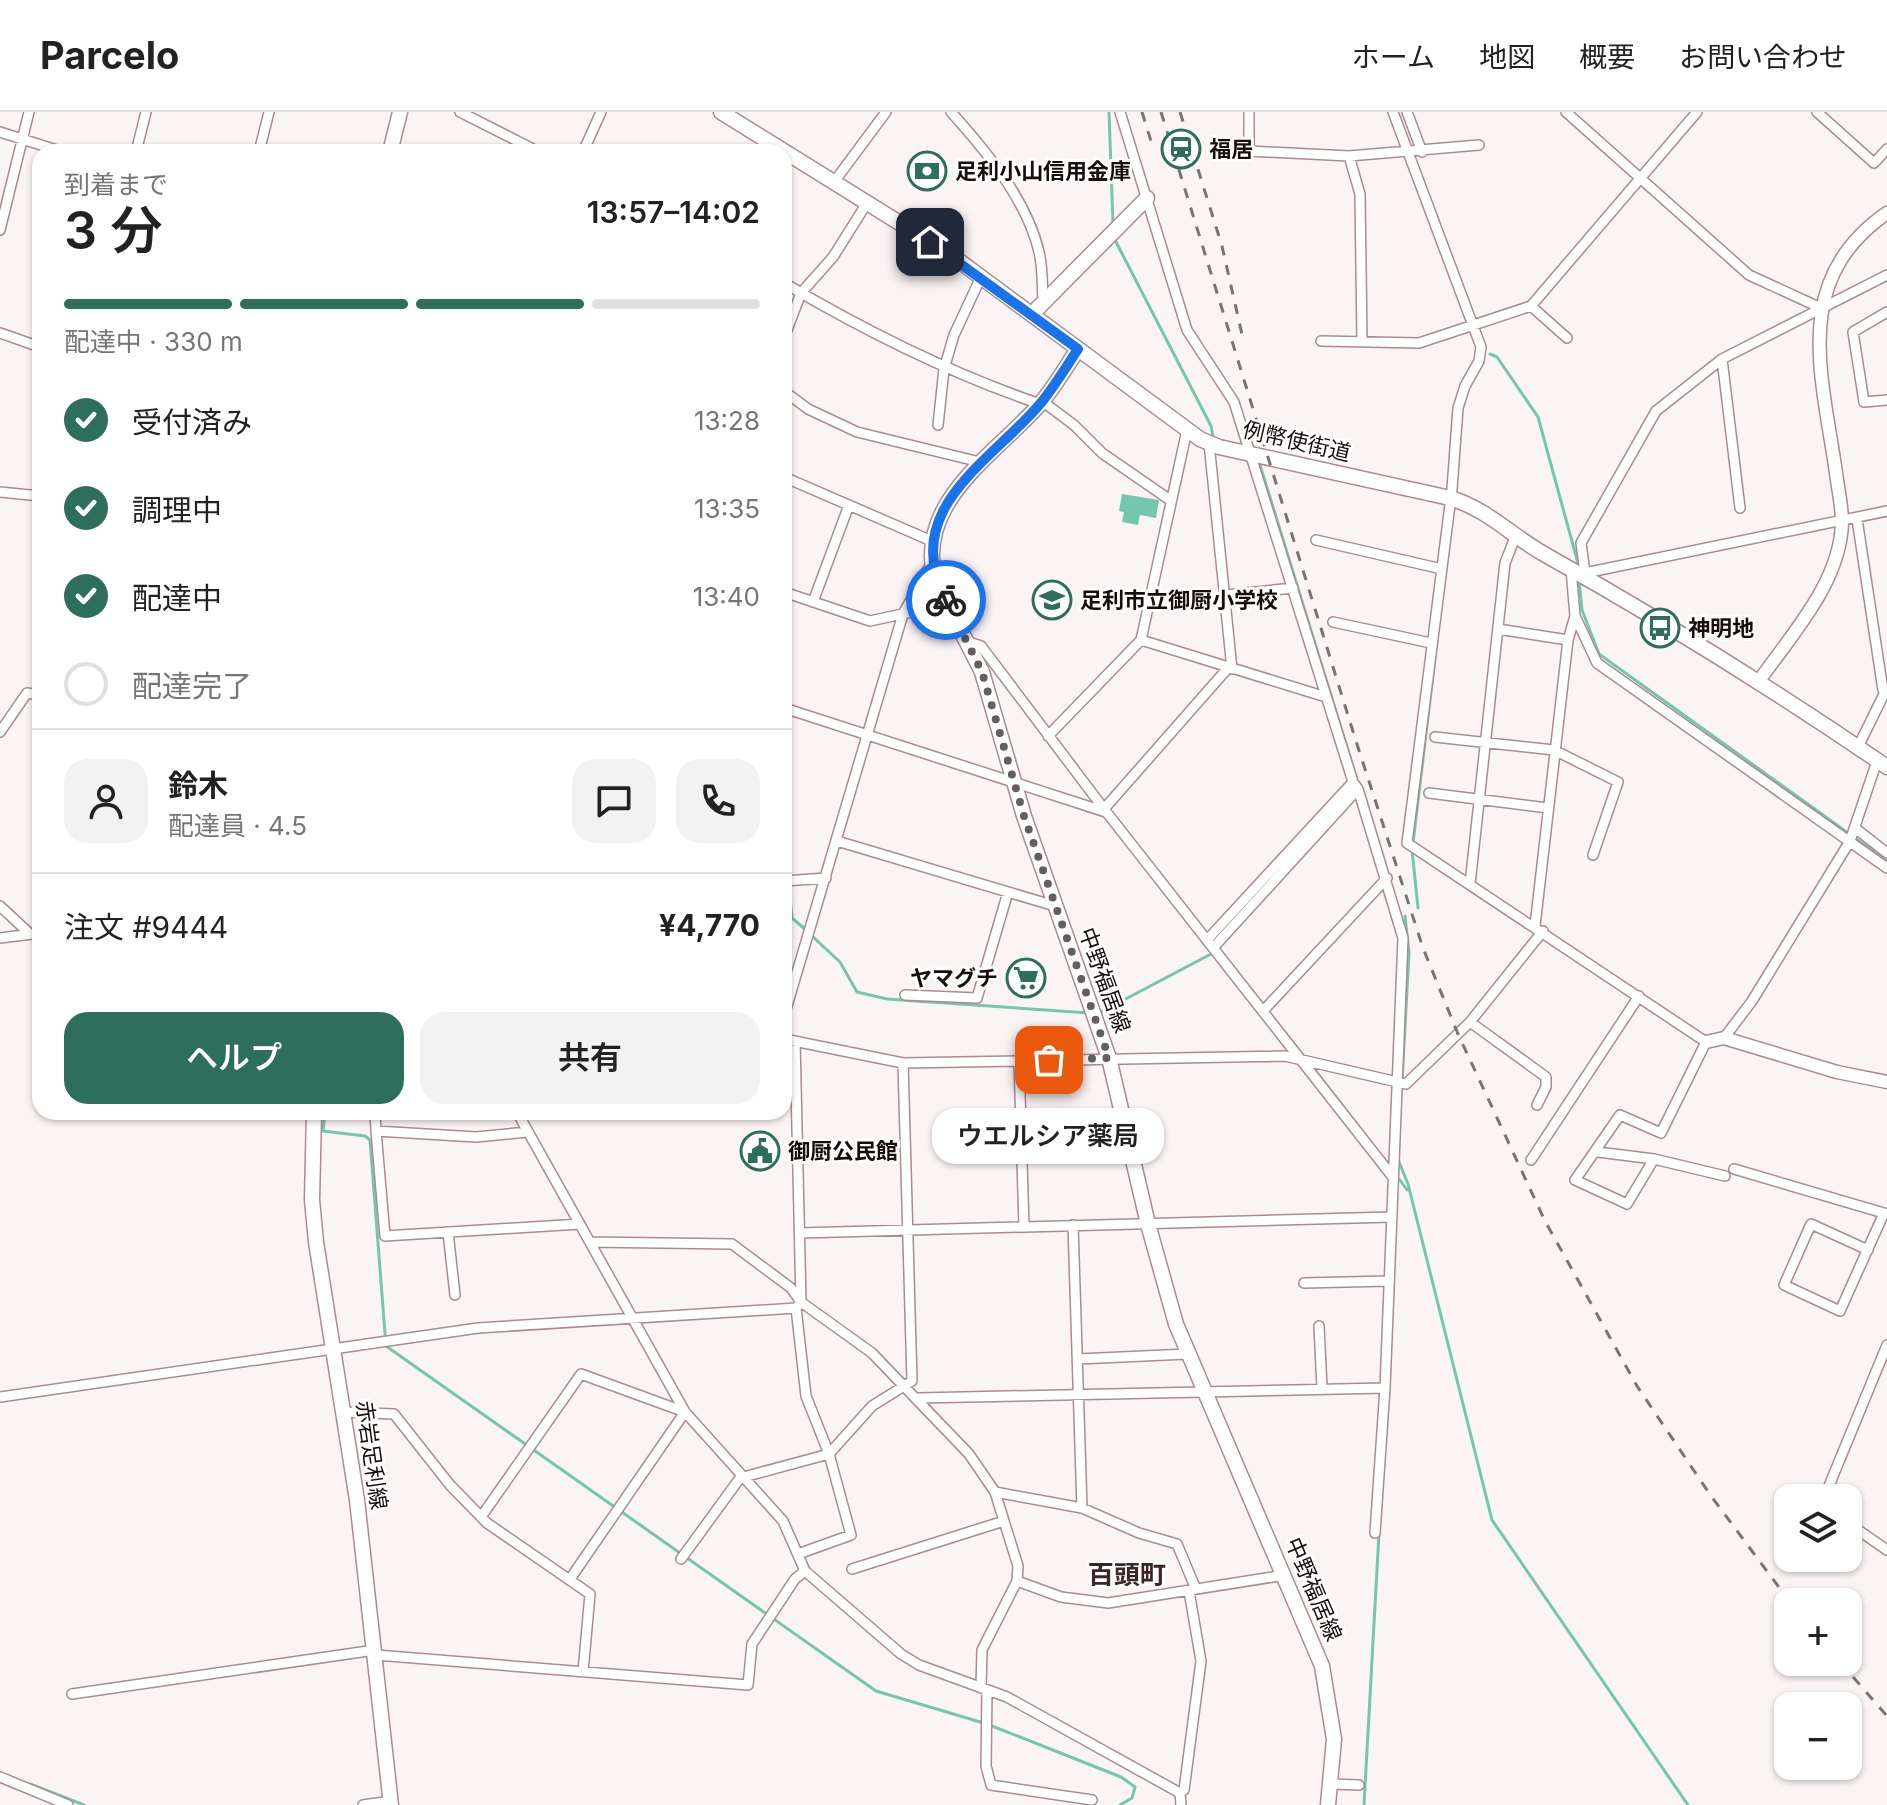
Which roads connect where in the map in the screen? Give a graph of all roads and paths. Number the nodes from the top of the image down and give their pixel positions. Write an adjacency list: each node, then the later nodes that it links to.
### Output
1 (29, 112): 18 (street)
2 (146, 112): 20 (street)
3 (269, 112): 21 (street)
4 (400, 112): 22 (main road)
5 (460, 112): 23 (street)
6 (601, 112): 24 (street)
7 (721, 112): 25 (main road, 例幣使街道)
8 (886, 112): 33 (street)
9 (951, 112): 42 (street)
10 (1120, 112): 34 (street)
11 (1249, 112): 31 (street)
12 (1393, 112): 28 (street)
13 (1407, 112): 29 (street)
14 (1566, 112): 32 (street)
15 (1697, 112): 32 (street)
16 (1817, 112): 27 (street)
17 (0, 132): 18 (street)
18 (23, 139): 19 (street); 37 (street)
19 (38, 144)
20 (138, 144)
21 (261, 144)
22 (392, 144)
23 (523, 144)
24 (587, 144)
25 (773, 144)
26 (1479, 145): 29 (street)
27 (1887, 149)
28 (1407, 150): 29 (street); 31 (street); 48 (street)
29 (1422, 152)
30 (792, 156): 33 (main road, 例幣使街道)
31 (1349, 156): 52 (street)
32 (1640, 176): 43 (street); 44 (street)
33 (834, 182): 35 (main road, 例幣使街道)
34 (1147, 198): 42 (main road); 63 (street)
35 (867, 203): 39 (main road, 例幣使街道); 41 (street)
36 (1887, 213): 44 (street)
37 (0, 230)
38 (1887, 275): 44 (street)
39 (981, 277): 46 (main road, 例幣使街道); 56 (street)
40 (792, 288): 41 (street)
41 (801, 293): 47 (street); 56 (street)
42 (1043, 301): 46 (main road)
43 (1531, 306): 48 (street); 50 (street)
44 (1821, 308): 55 (street); 74 (street)
45 (1887, 312): 58 (street)
46 (1032, 314): 54 (main road, 例幣使街道)
47 (792, 317)
48 (1471, 326): 52 (street); 68 (street)
49 (0, 333): 53 (street)
50 (1567, 338)
51 (1321, 341): 52 (street)
52 (1362, 341)
53 (32, 344)
54 (1078, 349): 59 (main road); 61 (main road, 例幣使街道)
55 (1722, 359): 71 (street); 80 (street)
56 (944, 369): 59 (street); 60 (street)
57 (792, 399): 64 (street)
58 (1887, 400)
59 (1041, 403): 64 (main road); 69 (street)
60 (938, 425)
61 (1187, 430): 62 (main road, 例幣使街道); 69 (street)
62 (1209, 443): 63 (main road, 例幣使街道); 82 (street)
63 (1249, 453): 68 (main road, 例幣使街道); 81 (street)
64 (980, 462): 77 (main road)
65 (792, 480): 70 (street)
66 (0, 492): 67 (street)
67 (32, 495)
68 (1450, 498): 75 (main road, 例幣使街道); 79 (street)
69 (1170, 500): 90 (street)
70 (849, 505): 77 (street); 84 (street)
71 (1740, 508)
72 (1887, 511): 73 (street)
73 (1857, 519): 74 (street); 96 (street)
74 (1842, 522): 80 (street); 95 (street)
75 (1516, 535): 80 (main road, 例幣使街道); 89 (street)
76 (1316, 540): 79 (street)
77 (934, 542): 78 (main road)
78 (931, 564): 85 (main road, 中野福居線); 86 (street)
79 (1442, 569): 93 (street)
80 (1577, 571): 87 (street); 95 (main road, 例幣使街道)
81 (1293, 588): 82 (street); 98 (street)
82 (1225, 595): 94 (street)
83 (792, 596): 84 (street)
84 (813, 602): 86 (street)
85 (948, 604): 86 (street); 92 (main road, 中野福居線)
86 (903, 614): 101 (street)
87 (1575, 616): 91 (street); 114 (street)
88 (1333, 622): 93 (street)
89 (1498, 629): 91 (street); 104 (street)
90 (1141, 640): 94 (street); 102 (street)
91 (1568, 640): 106 (street)
92 (969, 642): 102 (street); 108 (main road, 中野福居線)
93 (1431, 643): 122 (street)
94 (1230, 669): 98 (street); 113 (street)
95 (1759, 681): 105 (main road, 例幣使街道)
96 (1885, 689): 105 (street)
97 (32, 694): 100 (street)
98 (1326, 697): 109 (street)
99 (792, 711): 101 (street)
100 (0, 732)
101 (868, 736): 108 (street); 115 (street)
102 (1048, 736): 113 (street)
103 (1435, 737): 104 (street)
104 (1484, 742): 106 (street); 111 (street)
105 (1858, 747): 107 (main road, 例幣使街道)
106 (1554, 750): 112 (street); 117 (street)
107 (1882, 764): 114 (street)
108 (1013, 783): 113 (street); 125 (main road, 中野福居線)
109 (1355, 786): 120 (street); 130 (street)
110 (1429, 793): 111 (street)
111 (1478, 800): 112 (street); 122 (street)
112 (1548, 808): 126 (street)
113 (1105, 810): 130 (street)
114 (1853, 835): 116 (street); 118 (street); 136 (street)
115 (837, 841): 119 (street); 123 (street)
116 (1887, 853)
117 (1593, 855)
118 (1887, 868)
119 (826, 878): 121 (street); 131 (street)
120 (1387, 878): 134 (street); 145 (street)
121 (792, 880)
122 (1470, 884): 126 (street)
123 (1008, 892): 125 (street); 132 (street)
124 (0, 906): 127 (street)
125 (1055, 906): 140 (main road, 中野福居線)
126 (1539, 929): 133 (street); 135 (street)
127 (32, 931)
128 (32, 933): 129 (street)
129 (0, 938)
130 (1210, 944): 134 (street)
131 (792, 990)
132 (905, 995)
133 (1639, 996): 139 (street); 154 (street)
134 (1263, 1011): 141 (street)
135 (1470, 1022): 145 (street); 146 (street)
136 (1724, 1038): 139 (street); 144 (street)
137 (792, 1040): 138 (street)
138 (795, 1041): 143 (street); 166 (street)
139 (1706, 1042): 152 (street)
140 (1109, 1058): 141 (street); 142 (street); 161 (main road, 中野福居線)
141 (1300, 1058): 145 (street); 156 (street)
142 (1019, 1061): 143 (street); 163 (street)
143 (903, 1063): 164 (street)
144 (1887, 1082)
145 (1397, 1084): 156 (street)
146 (1537, 1105)
147 (314, 1120): 176 (main road, 赤岩足利線)
148 (375, 1120): 150 (street)
149 (521, 1120): 151 (street)
150 (376, 1131): 151 (street); 165 (street)
151 (527, 1132): 160 (street)
152 (1598, 1152): 153 (street); 153 (street)
153 (1654, 1159): 157 (street)
154 (1531, 1160)
155 (1734, 1169): 158 (street)
156 (1392, 1176): 159 (street)
157 (1725, 1176)
158 (1886, 1214): 168 (street)
159 (1392, 1217): 161 (street); 169 (street)
160 (580, 1224): 165 (street); 167 (street)
161 (1148, 1224): 162 (street); 177 (main road, 中野福居線)
162 (1073, 1225): 163 (street); 178 (street)
163 (1024, 1227): 164 (street)
164 (907, 1230): 166 (street); 179 (street)
165 (448, 1232): 171 (street)
166 (800, 1233): 172 (street)
167 (590, 1242): 172 (street); 173 (street)
168 (1868, 1250): 168 (street)
169 (1388, 1281): 170 (street); 181 (street)
170 (1304, 1283)
171 (455, 1295)
172 (799, 1305): 173 (street); 179 (street); 188 (street)
173 (633, 1319): 176 (street); 187 (street)
174 (1319, 1326): 180 (street)
175 (1887, 1345): 190 (street)
176 (334, 1350): 184 (street); 186 (main road, 赤岩足利線)
177 (1187, 1354): 178 (street); 182 (main road, 中野福居線)
178 (1078, 1359): 183 (street)
179 (908, 1386): 185 (street); 188 (street)
180 (1322, 1388): 181 (street); 182 (street)
181 (1385, 1388): 195 (street)
182 (1203, 1390): 183 (street); 202 (main road, 中野福居線)
183 (1079, 1394): 185 (street); 192 (street)
184 (0, 1397)
185 (919, 1398): 191 (street)
186 (344, 1412): 193 (street); 206 (main road, 赤岩足利線)
187 (685, 1412): 189 (street); 193 (street); 203 (street)
188 (829, 1454): 189 (street); 198 (street)
189 (744, 1477): 198 (street); 199 (street)
190 (1830, 1484)
191 (995, 1492): 192 (street); 194 (street)
192 (1082, 1508): 205 (street)
193 (481, 1517): 203 (street)
194 (1004, 1521): 200 (street); 204 (street)
195 (1375, 1533)
196 (1862, 1533): 197 (street)
197 (1887, 1550)
198 (798, 1554): 201 (street)
199 (683, 1555)
200 (852, 1569)
201 (805, 1571): 207 (street); 208 (street)
202 (1285, 1575): 205 (street); 211 (main road, 中野福居線)
203 (570, 1579): 207 (street)
204 (1017, 1581): 205 (street); 208 (street)
205 (1192, 1589): 213 (street)
206 (376, 1652): 207 (street); 209 (street); 215 (main road, 赤岩足利線)
207 (583, 1672)
208 (984, 1689): 213 (street); 214 (street)
209 (72, 1694)
210 (0, 1777): 216 (street)
211 (1331, 1784): 212 (street); 219 (main road, 中野福居線)
212 (1359, 1785)
213 (1180, 1793): 218 (street)
214 (1092, 1800)
215 (391, 1803): 217 (street)
216 (68, 1805)
217 (363, 1805)
218 (1181, 1805)
219 (1328, 1805)

